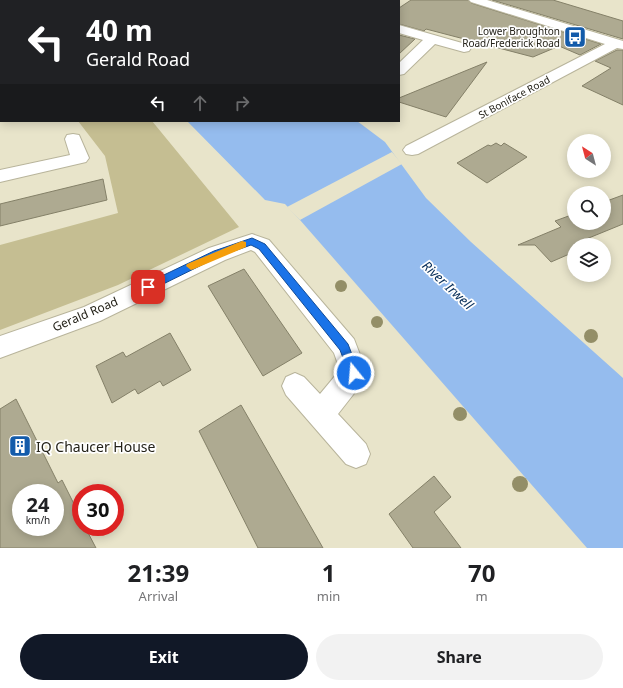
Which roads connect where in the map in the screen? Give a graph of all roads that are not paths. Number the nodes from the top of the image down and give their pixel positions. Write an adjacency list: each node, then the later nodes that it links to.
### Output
1 (475, 0): 4 (street)
2 (400, 29): 3 (street)
3 (432, 39): 5 (street); 6 (street)
4 (619, 44): 8 (street, St Boniface Road)
5 (464, 48)
6 (400, 70)
7 (73, 139): 9 (street)
8 (412, 150)
9 (0, 176)
10 (0, 347): 12 (street, Gerald Road)
11 (295, 386): 12 (street)
12 (321, 414): 13 (street)
13 (356, 454)

